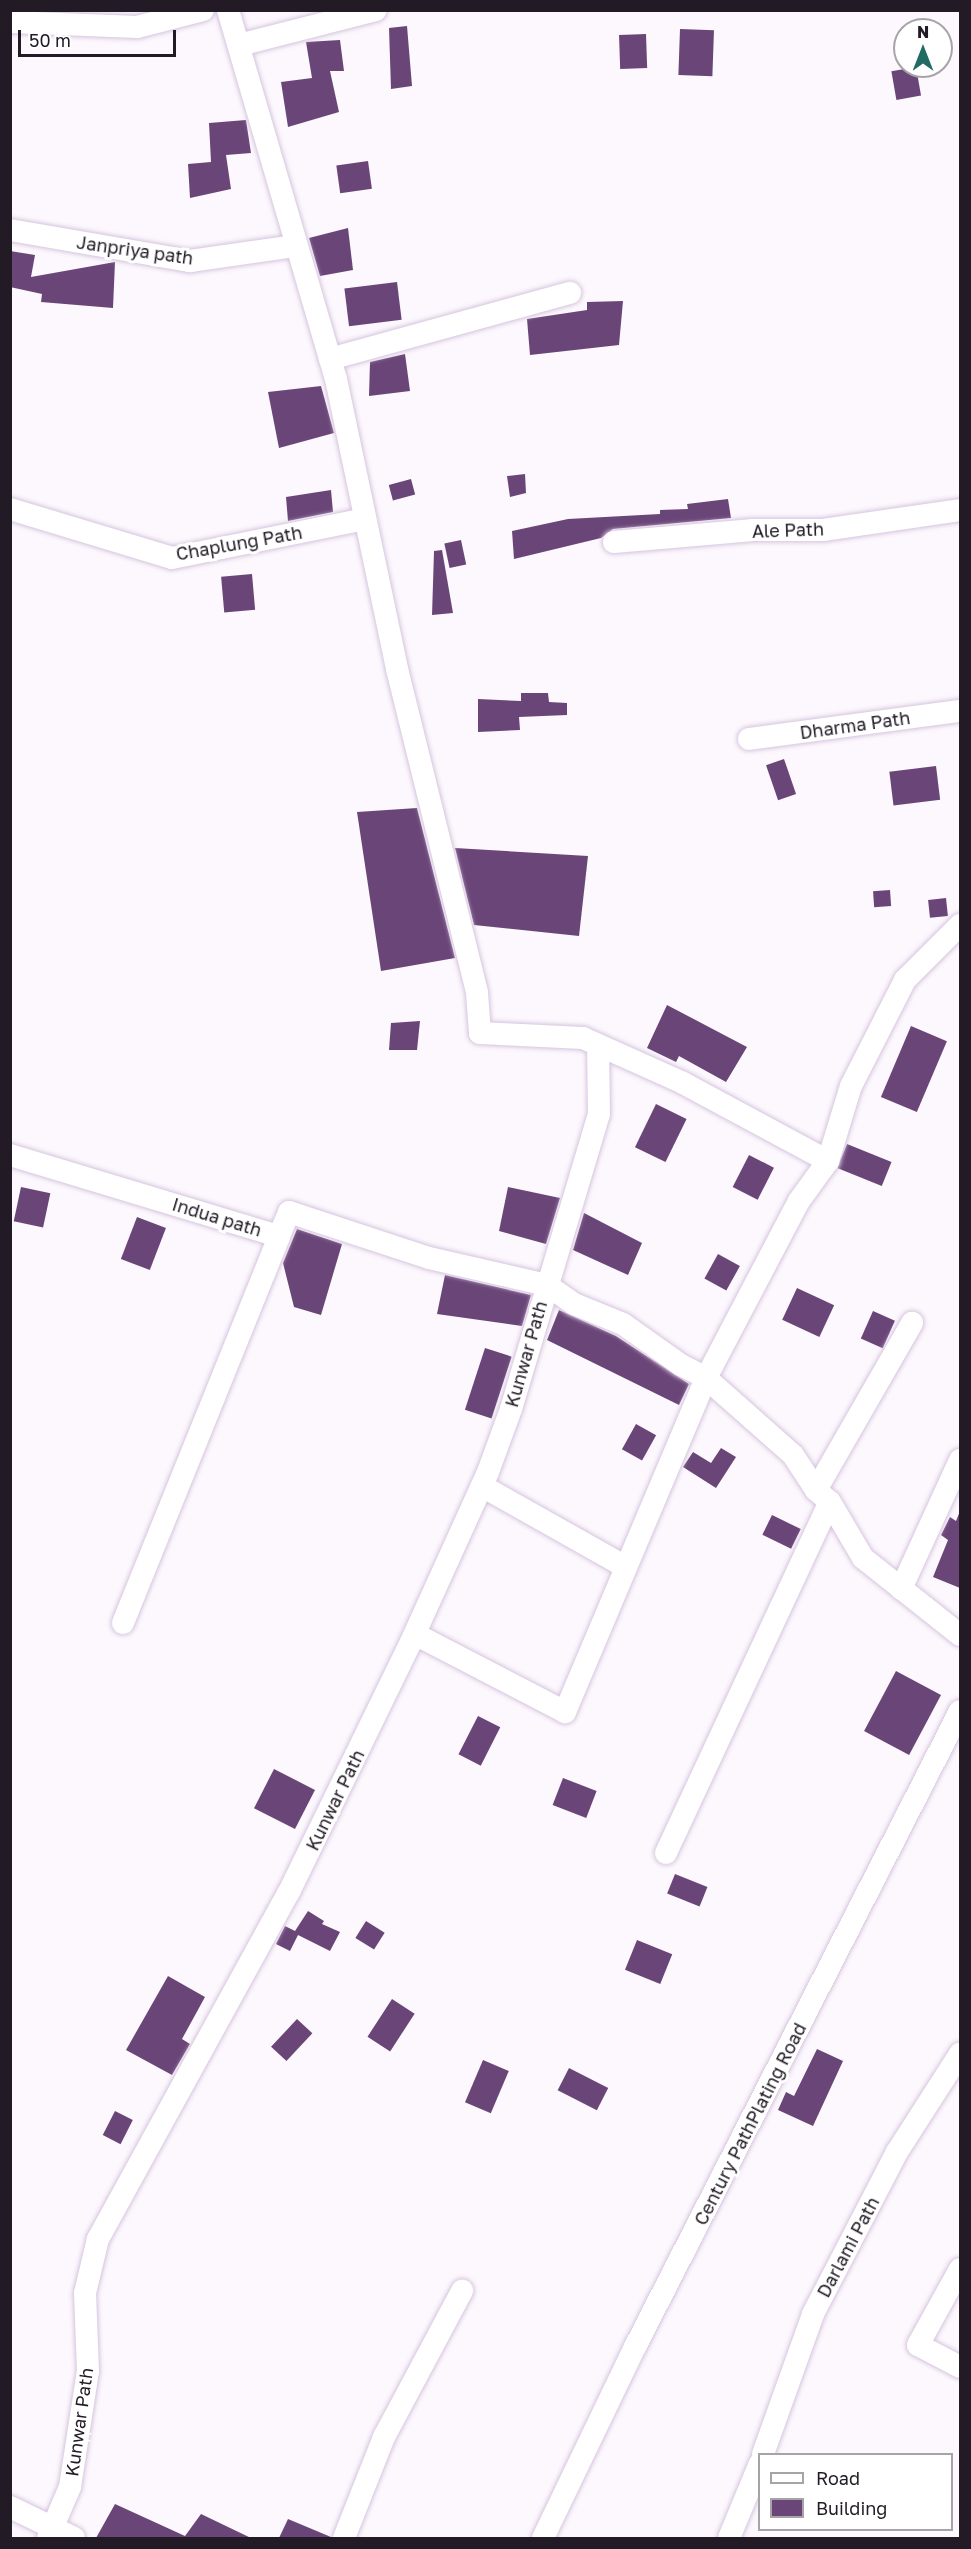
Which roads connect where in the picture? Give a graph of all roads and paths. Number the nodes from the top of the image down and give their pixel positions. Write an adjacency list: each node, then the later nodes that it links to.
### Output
1 (203, 10): 4 (street)
2 (228, 10): 5 (street)
3 (376, 10): 5 (street)
4 (10, 22)
5 (239, 45): 7 (street)
6 (10, 230): 7 (street, Janpriya path)
7 (294, 246): 9 (street)
8 (570, 293): 9 (street)
9 (330, 359): 12 (street)
10 (10, 509): 12 (street, Chaplung Path)
11 (960, 510): 13 (street, Ale Path)
12 (365, 519): 17 (street)
13 (614, 542)
14 (960, 711): 15 (street, Dharma Path)
15 (749, 739)
16 (960, 925): 19 (street)
17 (598, 1045): 19 (street); 21 (street, Kunwar Path)
18 (10, 1155): 20 (street, Indua path)
19 (828, 1161): 23 (street)
20 (279, 1236): 21 (street, Indua path); 29 (street)
21 (547, 1286): 23 (street); 25 (street, Kunwar Path)
22 (912, 1323): 26 (street)
23 (706, 1378): 26 (street); 27 (street)
24 (960, 1460): 28 (street)
25 (482, 1486): 27 (street); 30 (street, Kunwar Path)
26 (823, 1496): 28 (street); 33 (street)
27 (626, 1567): 30 (street)
28 (901, 1589): 31 (street)
29 (123, 1623)
30 (415, 1634): 41 (street, Kunwar Path)
31 (960, 1635)
32 (960, 1711): 44 (street, Century PathPlating Road)
33 (666, 1853)
34 (960, 2054): 38 (street, Darlami Path)
35 (960, 2269): 37 (street)
36 (462, 2290): 43 (street)
37 (960, 2367)
38 (762, 2453)
39 (758, 2466): 45 (street)
40 (10, 2507): 41 (street)
41 (49, 2532): 42 (street)
42 (74, 2538)
43 (344, 2538)
44 (543, 2538)
45 (729, 2538)

